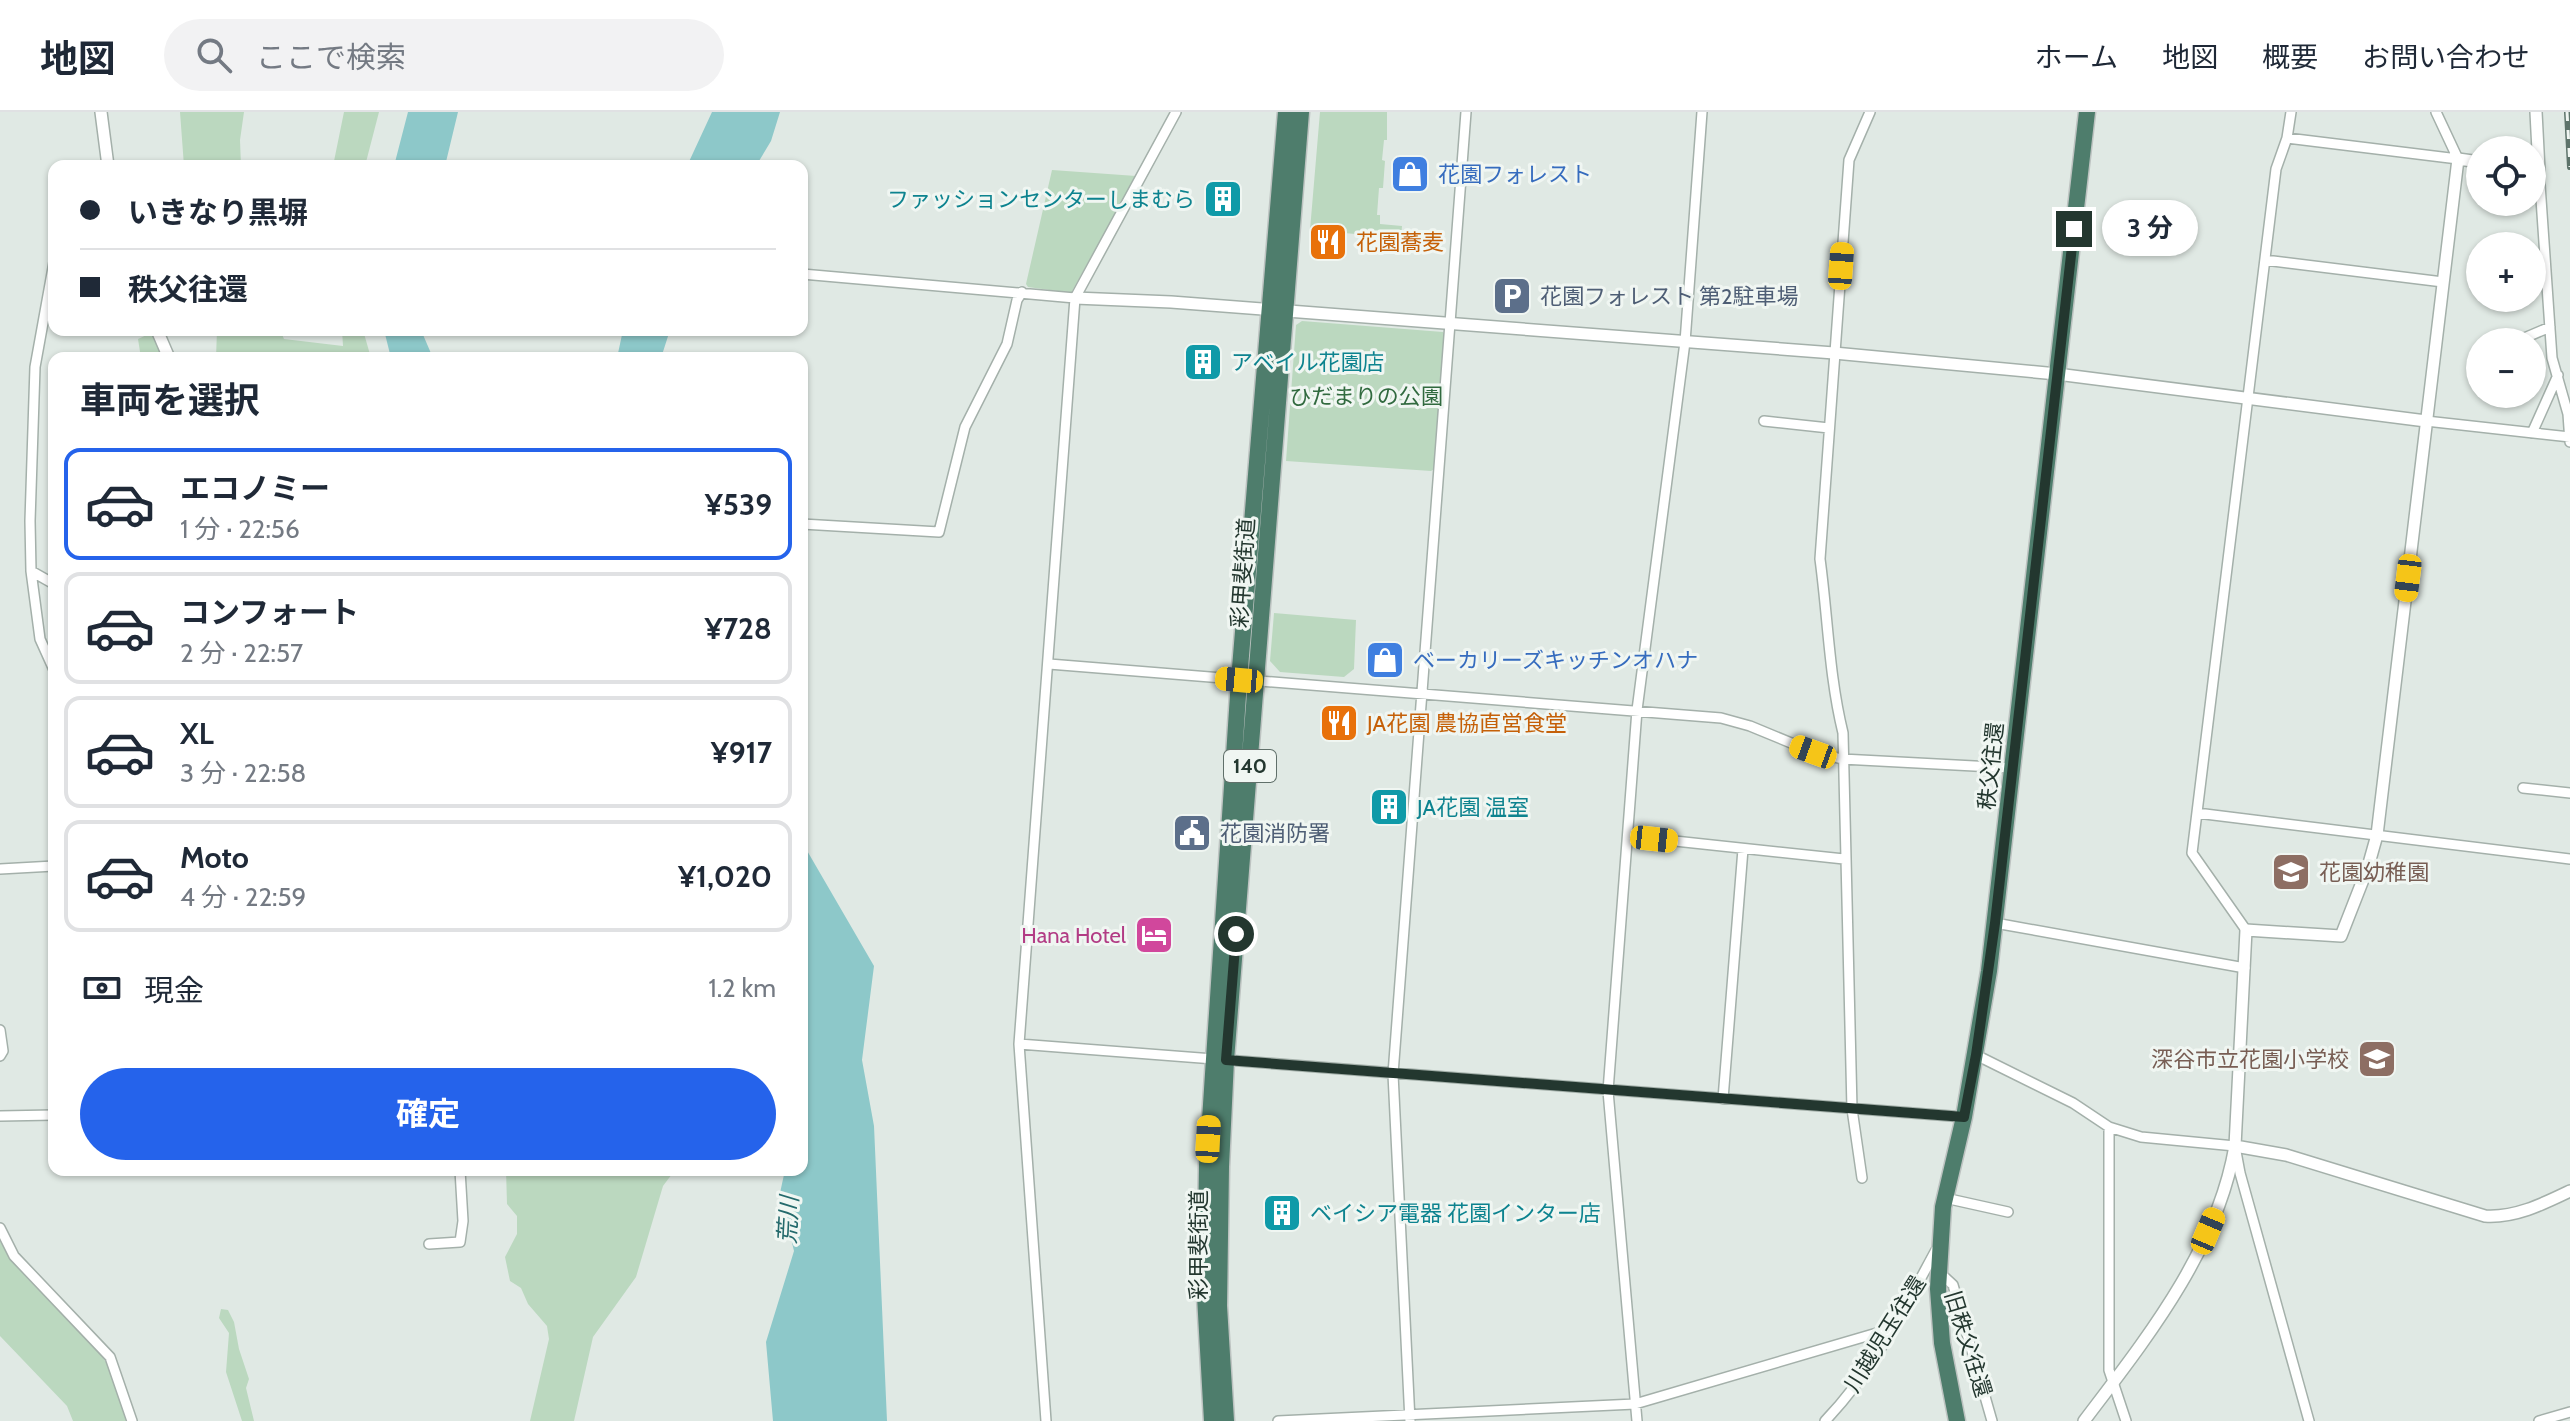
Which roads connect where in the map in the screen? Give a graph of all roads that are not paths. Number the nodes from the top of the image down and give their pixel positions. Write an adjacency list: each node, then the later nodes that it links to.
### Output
1 (101, 112): 15 (street)
2 (1176, 112): 23 (street)
3 (1286, 112): 24 (highway, 彩甲斐街道 / 140)
4 (1301, 112): 24 (highway, 彩甲斐街道 / 140)
5 (1466, 112): 25 (street)
6 (1702, 112): 28 (street)
7 (1870, 112): 29 (street)
8 (2087, 112): 30 (highway, 秩父往還)
9 (2291, 112): 13 (street)
10 (2436, 112): 14 (street)
11 (2536, 112): 12 (street)
12 (2536, 136)
13 (2287, 138): 14 (street); 18 (street)
14 (2458, 159): 16 (street); 20 (street)
15 (107, 160)
16 (2466, 160)
17 (2540, 216): 26 (street)
18 (2265, 260): 20 (street); 33 (street)
19 (808, 274): 21 (street)
20 (2443, 282): 35 (street)
21 (1022, 292): 23 (street); 39 (street)
22 (48, 295): 40 (street)
23 (1075, 298): 24 (street); 43 (street)
24 (1277, 310): 25 (street); 44 (highway, 彩甲斐街道 / 140); 45 (highway, 彩甲斐街道 / 140)
25 (1451, 323): 28 (street); 46 (street)
26 (2550, 327): 27 (street); 32 (street)
27 (2546, 329)
28 (1685, 342): 29 (street); 47 (street)
29 (1834, 353): 30 (street); 36 (street)
30 (2057, 374): 33 (street); 49 (highway, 秩父往還)
31 (2570, 374): 32 (street)
32 (2558, 375): 37 (street); 38 (street)
33 (2247, 398): 35 (street); 52 (street)
34 (1764, 421): 36 (street)
35 (2426, 421): 37 (street); 53 (street)
36 (1829, 428): 48 (street)
37 (2532, 433): 38 (street)
38 (2570, 439)
39 (808, 524)
40 (31, 571): 41 (street); 42 (street)
41 (48, 581)
42 (48, 657)
43 (1049, 664): 44 (street); 64 (street)
44 (1239, 680): 45 (street); 67 (highway, 彩甲斐街道 / 140)
45 (1257, 681): 46 (street); 67 (highway, 彩甲斐街道 / 140)
46 (1423, 694): 47 (street); 68 (street)
47 (1637, 710): 48 (street); 54 (street)
48 (1842, 759): 49 (street); 56 (street)
49 (2012, 768): 60 (highway, 秩父往還)
50 (2523, 788): 51 (street)
51 (2570, 793)
52 (2197, 813): 53 (street); 61 (street)
53 (2377, 835): 57 (street); 61 (street)
54 (1628, 836): 55 (street); 69 (street)
55 (1743, 849): 56 (street); 70 (street)
56 (1844, 859): 71 (street)
57 (2570, 859)
58 (48, 866): 59 (street)
59 (0, 869)
60 (1995, 923): 62 (street); 65 (highway, 秩父往還)
61 (2246, 930): 62 (street)
62 (2245, 968): 76 (street)
63 (0, 1030): 66 (street)
64 (1019, 1044): 67 (street); 92 (street)
65 (1976, 1055): 74 (highway, 秩父往還); 75 (street)
66 (0, 1056)
67 (1220, 1060): 68 (street); 93 (highway, 彩甲斐街道 / 140); 94 (highway, 彩甲斐街道 / 140)
68 (1393, 1074): 69 (street); 90 (street)
69 (1608, 1091): 70 (street); 88 (street)
70 (1723, 1099): 71 (street)
71 (1852, 1109): 74 (street); 78 (street)
72 (48, 1115): 73 (street)
73 (0, 1116)
74 (1964, 1117): 80 (highway, 秩父往還)
75 (2109, 1127): 76 (street); 87 (street)
76 (2235, 1146): 79 (street); 87 (street); 102 (street)
77 (460, 1176): 83 (street)
78 (1862, 1178)
79 (2570, 1191)
80 (1945, 1198): 81 (street); 84 (highway, 秩父往還)
81 (2008, 1212)
82 (0, 1228): 91 (street)
83 (429, 1244)
84 (1940, 1244): 85 (highway, 秩父往還); 86 (street, 川越児玉往還)
85 (1938, 1271): 98 (highway, 秩父往還); 99 (street, 旧秩父往還)
86 (1894, 1328): 88 (street); 97 (street, 川越児玉往還)
87 (2112, 1384): 100 (street); 101 (street)
88 (1635, 1404): 90 (street); 96 (street)
89 (2570, 1412): 103 (street)
90 (1410, 1418): 95 (street)
91 (132, 1421)
92 (1046, 1421)
93 (1212, 1421)
94 (1226, 1421)
95 (1278, 1421)
96 (1637, 1421)
97 (1825, 1421)
98 (1957, 1421)
99 (1992, 1421)
100 (2084, 1421)
101 (2126, 1421)
102 (2309, 1421)
103 (2539, 1421)

